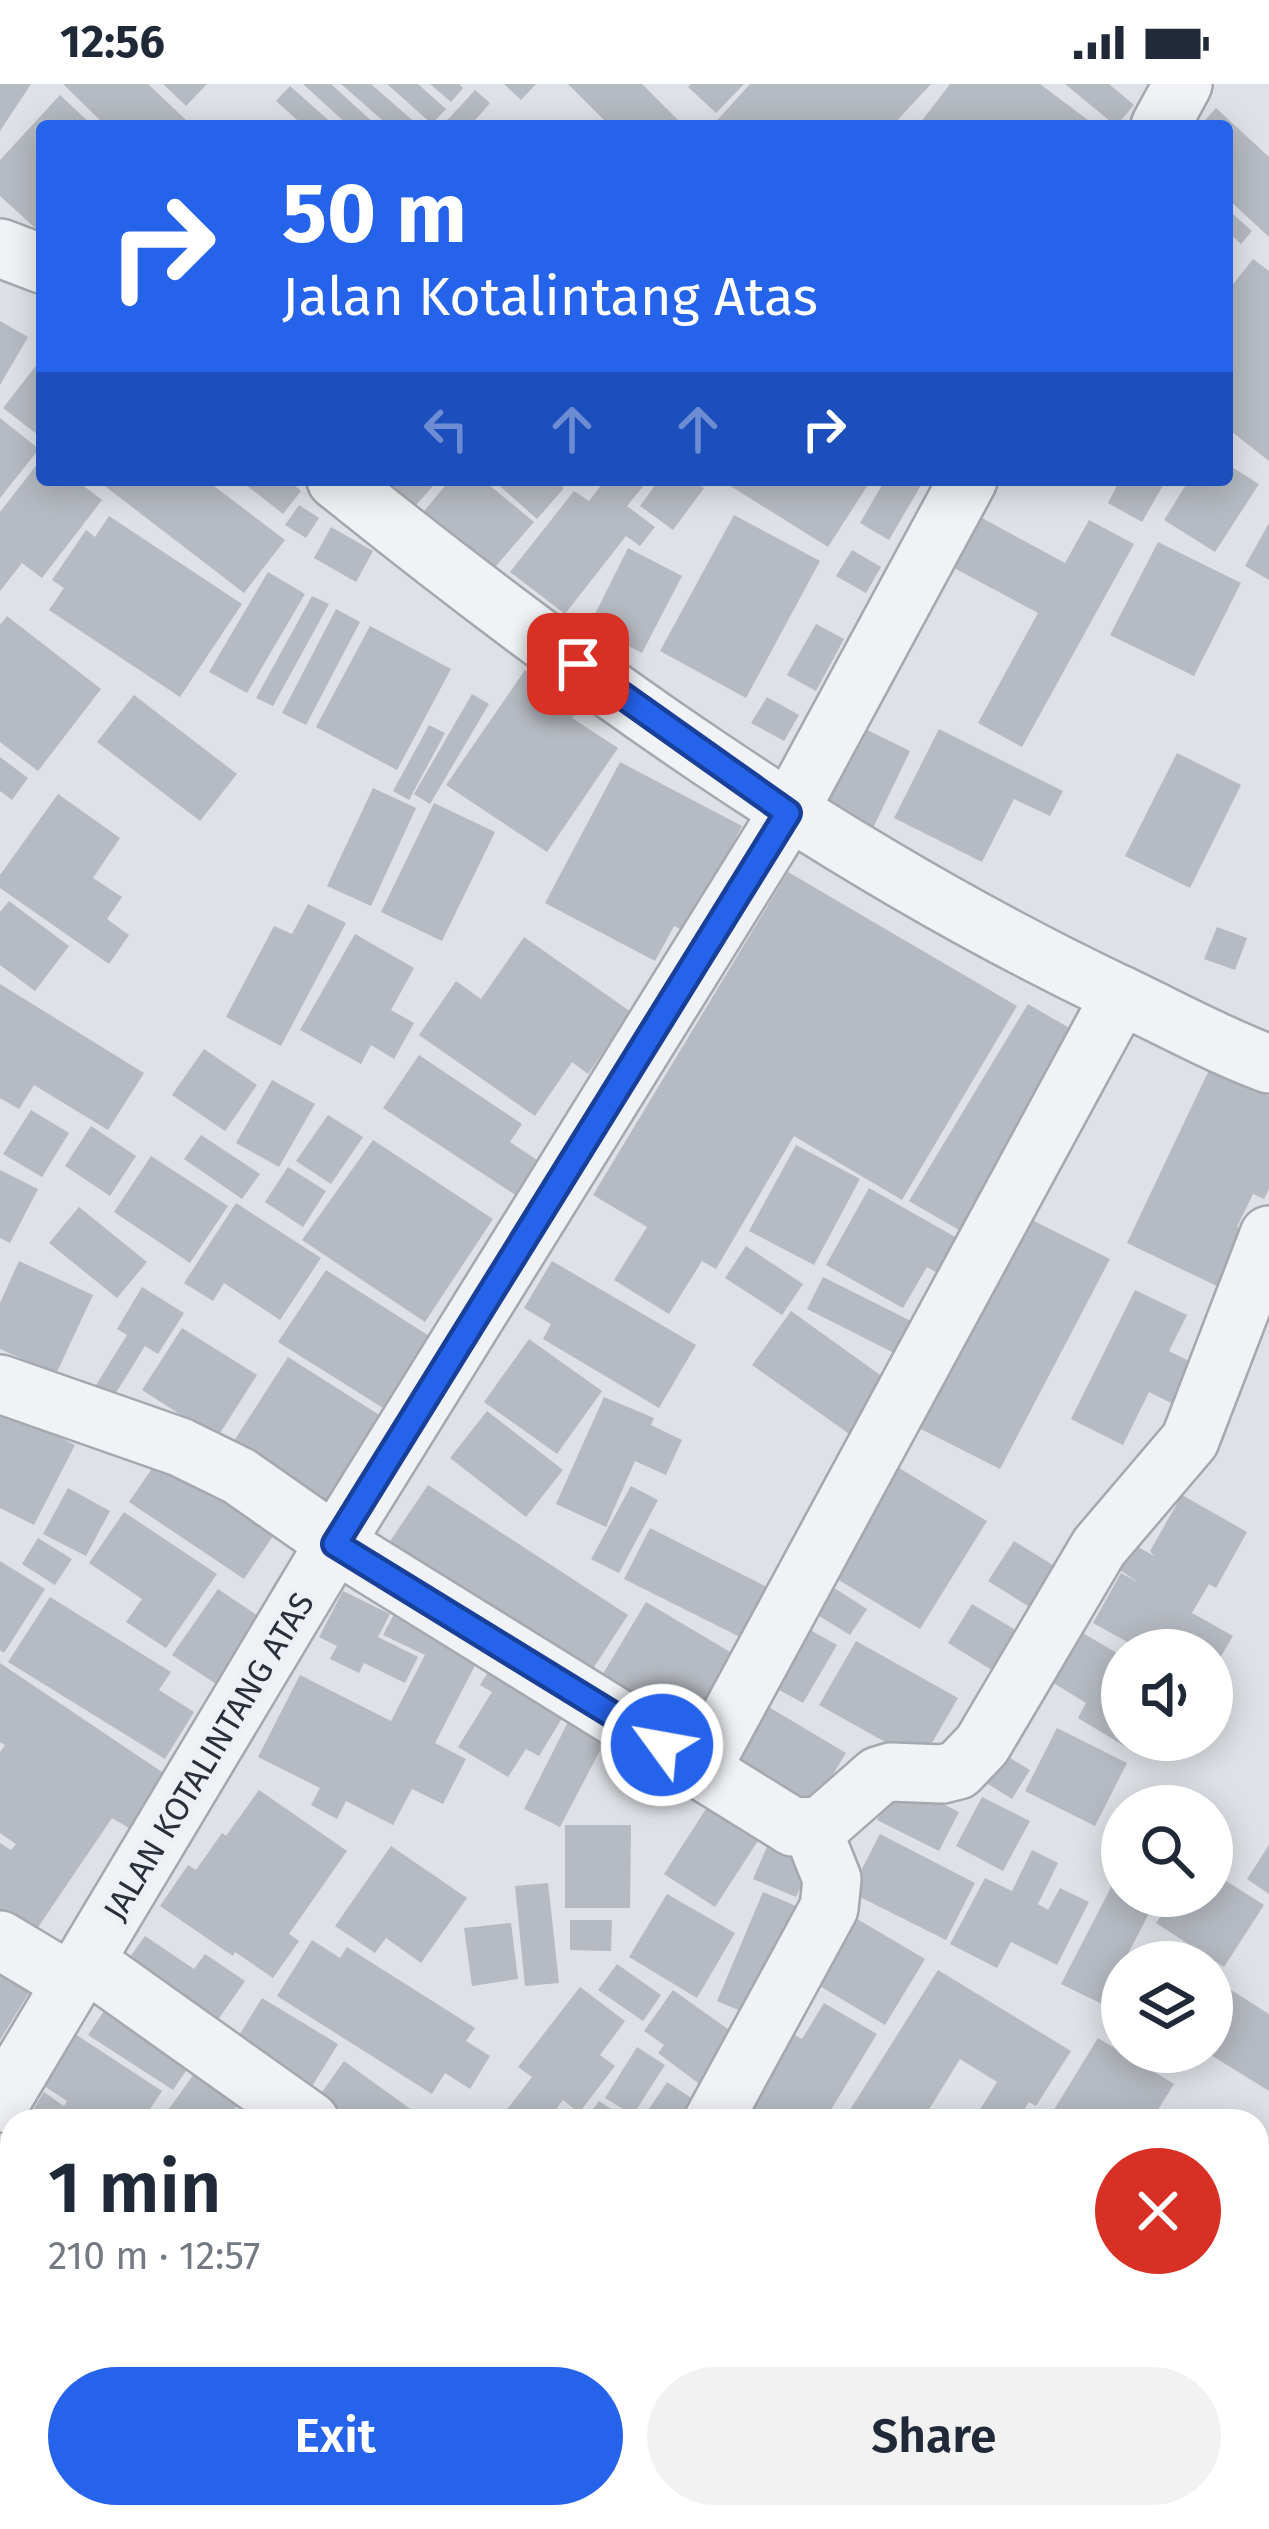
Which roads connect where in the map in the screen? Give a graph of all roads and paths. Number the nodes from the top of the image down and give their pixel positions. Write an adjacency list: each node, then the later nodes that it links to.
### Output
1 (1183, 84): 2 (street)
2 (1163, 120)
3 (0, 248): 4 (street)
4 (36, 262)
5 (343, 486): 7 (street)
6 (965, 486): 7 (street, JALAN KOTALINTANG ATAS)
7 (788, 813): 8 (street); 12 (street, JALAN KOTALINTANG ATAS)
8 (1121, 995): 9 (street); 13 (street)
9 (1269, 1064)
10 (1269, 1235): 14 (street)
11 (0, 1384): 12 (street)
12 (335, 1544): 13 (street); 16 (street, JALAN KOTALINTANG ATAS)
13 (701, 1770): 14 (street)
14 (812, 1828): 19 (street)
15 (0, 1940): 16 (street)
16 (78, 1972): 17 (street, JALAN KOTALINTANG ATAS); 18 (street)
17 (0, 2103)
18 (291, 2109)
19 (720, 2109)

